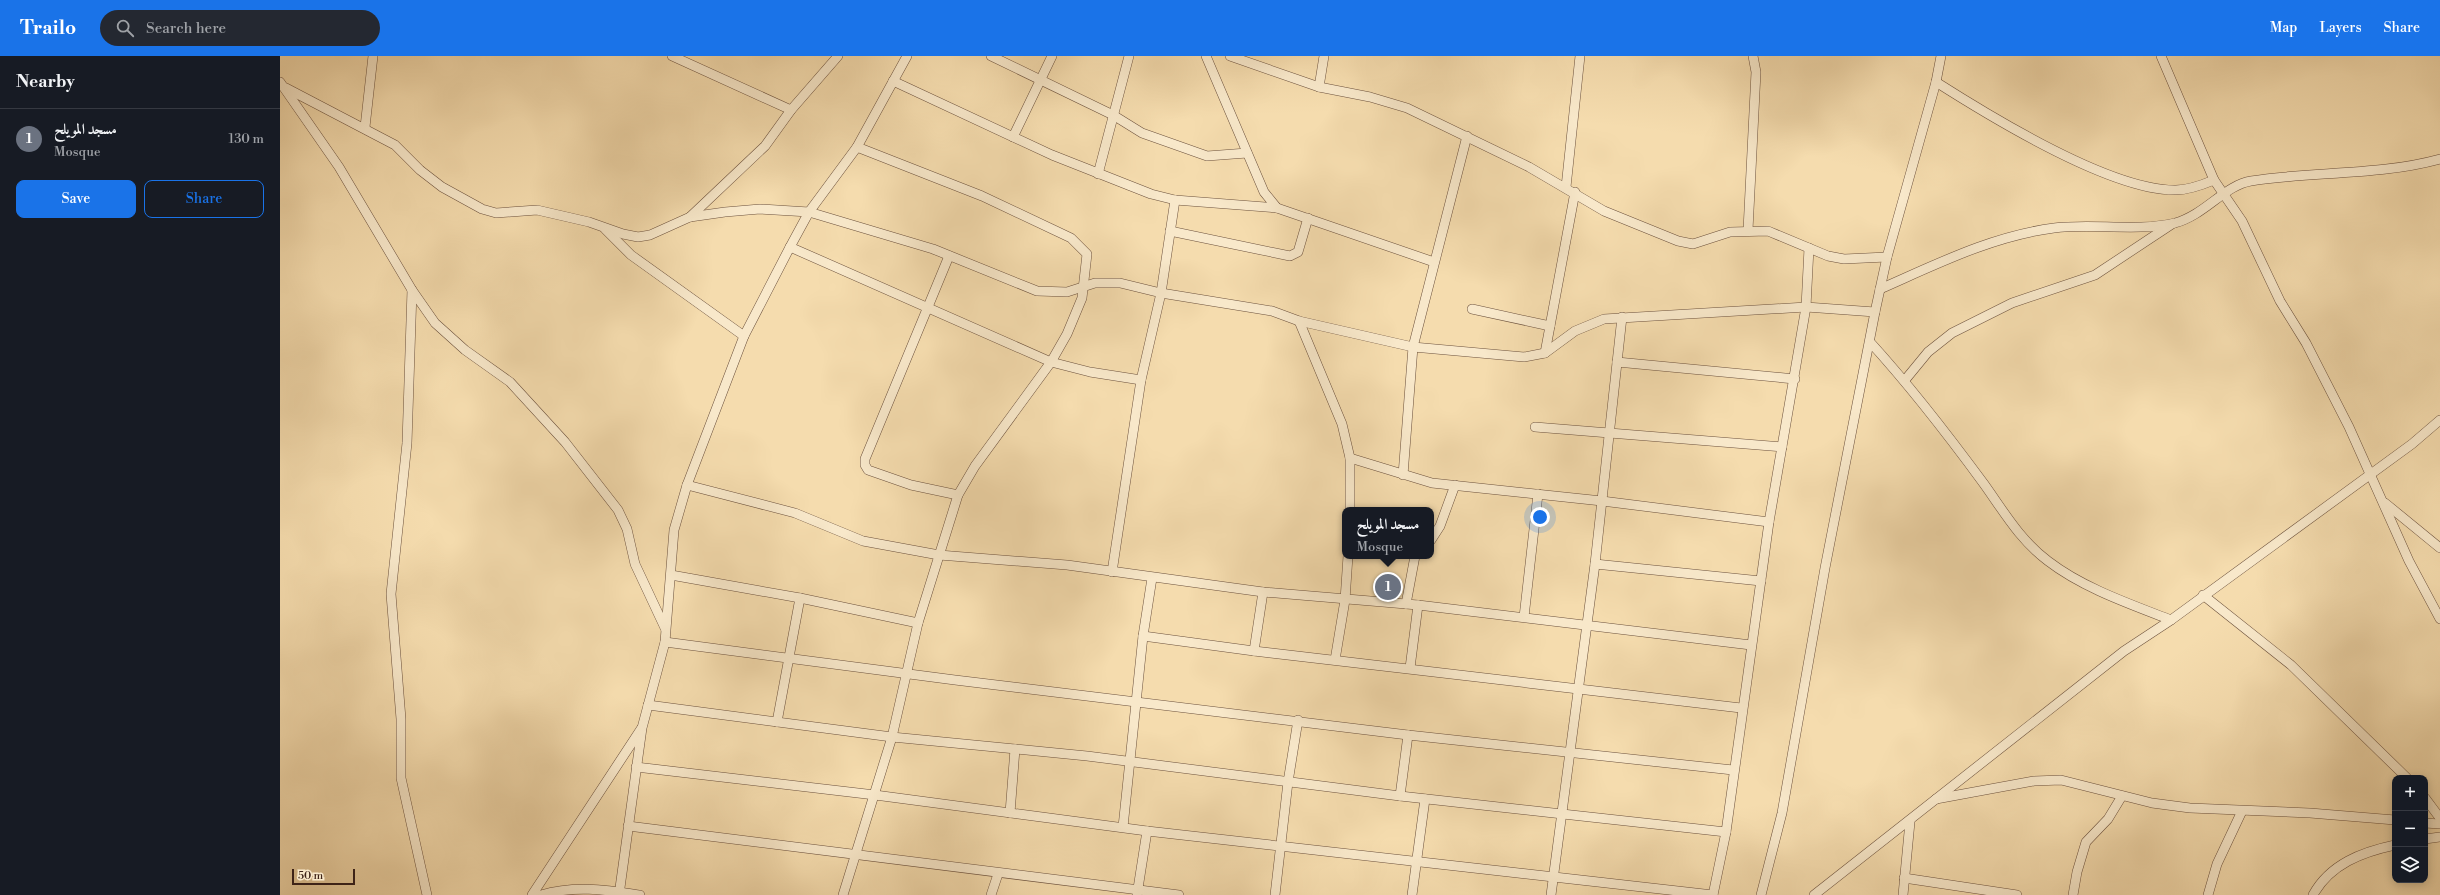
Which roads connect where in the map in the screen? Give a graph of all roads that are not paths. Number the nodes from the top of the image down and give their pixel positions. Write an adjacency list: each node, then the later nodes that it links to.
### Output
1 (373, 56): 22 (street)
2 (672, 56): 20 (street)
3 (838, 56): 20 (street)
4 (907, 56): 16 (street)
5 (991, 56): 15 (street)
6 (1052, 56): 15 (street)
7 (1129, 56): 21 (street)
8 (1206, 56): 26 (street)
9 (1230, 56): 19 (street)
10 (1324, 56): 19 (street)
11 (1580, 56): 30 (street)
12 (1753, 56): 40 (street)
13 (1941, 56): 17 (street)
14 (2161, 56): 29 (street)
15 (1040, 80): 21 (street); 24 (street)
16 (893, 81): 24 (street); 25 (street)
17 (1936, 82): 29 (street); 45 (street)
18 (283, 85): 22 (street); 49 (street)
19 (1319, 87): 23 (street)
20 (791, 110): 36 (street)
21 (1113, 115): 26 (street); 28 (street)
22 (365, 127): 39 (street)
23 (1467, 136): 30 (street); 46 (street)
24 (1013, 137): 28 (street)
25 (857, 147): 35 (street); 47 (street)
26 (1247, 153): 34 (street)
27 (2440, 159): 32 (street)
28 (1098, 174): 33 (street)
29 (2214, 180): 32 (street)
30 (1566, 187): 31 (street)
31 (1575, 192): 40 (street); 57 (street)
32 (2224, 196): 38 (street); 72 (street)
33 (1175, 200): 34 (street); 41 (street)
34 (1277, 208): 37 (street)
35 (809, 212): 36 (street); 42 (street); 44 (street)
36 (690, 217): 39 (street)
37 (1308, 218): 41 (street); 46 (street)
38 (2174, 223): 48 (street); 66 (street)
39 (603, 226): 58 (street)
40 (1748, 230): 43 (street)
41 (1170, 231): 50 (street)
42 (790, 247): 52 (street); 58 (street)
43 (1809, 248): 45 (street); 51 (street)
44 (949, 256): 47 (street); 52 (street)
45 (1887, 257): 48 (street)
46 (1434, 262): 60 (street)
47 (1084, 286): 50 (street); 62 (street)
48 (1880, 288): 54 (street)
49 (412, 290): 103 (street); 157 (street)
50 (1161, 293): 56 (street); 65 (street)
51 (1806, 306): 54 (street); 55 (street); 64 (street)
52 (928, 308): 62 (street); 77 (street)
53 (1472, 309): 57 (street)
54 (1875, 312): 59 (street)
55 (1622, 317): 61 (street); 63 (street)
56 (1299, 321): 60 (street); 71 (street)
57 (1550, 326): 61 (street)
58 (744, 336): 74 (street)
59 (1870, 342): 66 (street); 168 (street)
60 (1413, 347): 61 (street); 73 (street)
61 (1545, 353)
62 (1051, 362): 65 (street); 77 (street)
63 (1617, 362): 64 (street); 69 (street)
64 (1795, 379): 70 (street)
65 (1141, 380): 88 (street)
66 (1904, 380): 100 (street)
67 (2440, 420): 72 (street)
68 (1535, 427): 69 (street)
69 (1608, 432): 70 (street); 78 (street)
70 (1782, 447): 81 (street)
71 (1350, 458): 73 (street); 80 (street)
72 (2371, 474): 79 (street); 93 (street)
73 (1402, 475): 75 (street)
74 (687, 485): 84 (street); 89 (street)
75 (1455, 485): 76 (street); 82 (street)
76 (1538, 494): 78 (street); 98 (street)
77 (958, 495): 84 (street)
78 (1602, 501): 81 (street); 87 (street)
79 (2384, 502): 83 (street); 99 (street)
80 (1350, 507)
81 (1769, 522): 91 (street)
82 (1434, 535)
83 (2440, 548)
84 (939, 555): 88 (street); 101 (street)
85 (1348, 559): 95 (street)
86 (1414, 559): 96 (street)
87 (1595, 564): 91 (street); 102 (street)
88 (1112, 572): 90 (street)
89 (671, 575): 94 (street); 103 (street)
90 (1152, 578): 92 (street); 104 (street)
91 (1761, 581): 106 (street)
92 (1263, 592): 95 (street); 107 (street)
93 (2203, 595): 100 (street); 126 (street)
94 (800, 598): 101 (street); 108 (street)
95 (1345, 600): 96 (street); 109 (street)
96 (1406, 604): 97 (street)
97 (1418, 605): 98 (street); 110 (street)
98 (1524, 617): 102 (street)
99 (2440, 619)
100 (2171, 620): 132 (street)
101 (918, 623): 111 (street)
102 (1586, 624): 106 (street); 112 (street)
103 (665, 630): 105 (street)
104 (1143, 636): 107 (street); 113 (street)
105 (665, 642): 108 (street); 114 (street)
106 (1751, 645): 115 (street)
107 (1254, 651): 109 (street)
108 (788, 658): 111 (street); 117 (street)
109 (1335, 660): 110 (street)
110 (1410, 668): 112 (street)
111 (906, 673): 113 (street); 120 (street)
112 (1578, 689): 115 (street); 122 (street)
113 (1138, 702): 116 (street); 123 (street)
114 (648, 704): 117 (street); 118 (street)
115 (1741, 708): 125 (street)
116 (1298, 720): 119 (street); 127 (street)
117 (777, 722): 120 (street)
118 (642, 728): 124 (street); 158 (street)
119 (1408, 735): 122 (street); 129 (street)
120 (892, 737): 121 (street); 128 (street)
121 (1015, 749): 123 (street); 135 (street)
122 (1570, 751): 125 (street); 136 (street)
123 (1130, 762): 127 (street); 143 (street)
124 (636, 766): 128 (street); 142 (street)
125 (1733, 770): 145 (street)
126 (2404, 775)
127 (1288, 782): 129 (street); 148 (street)
128 (875, 795): 135 (street); 150 (street)
129 (1400, 796): 131 (street)
130 (2122, 796): 132 (street); 134 (street); 172 (street)
131 (1425, 798): 136 (street); 151 (street)
132 (1934, 799): 139 (street)
133 (2428, 802): 137 (street)
134 (2242, 811): 138 (street); 173 (street)
135 (1010, 813): 143 (street)
136 (1562, 813): 145 (street); 153 (street)
137 (2440, 818)
138 (2392, 820)
139 (1910, 822): 154 (street); 169 (street)
140 (2428, 823): 141 (street)
141 (2440, 824)
142 (628, 826): 150 (street); 156 (street)
143 (1123, 827): 144 (street)
144 (1147, 831): 148 (street); 155 (street)
145 (1726, 832): 167 (street)
146 (2440, 837): 147 (street)
147 (2428, 839)
148 (1281, 844): 151 (street); 164 (street)
149 (2392, 846): 174 (street)
150 (856, 856): 152 (street); 161 (street)
151 (1417, 862): 153 (street); 165 (street)
152 (998, 874): 155 (street); 162 (street)
153 (1553, 876): 166 (street); 167 (street)
154 (1904, 878): 170 (street); 171 (street)
155 (1138, 893): 163 (street)
156 (620, 894): 159 (street); 160 (street)
157 (427, 895)
158 (532, 895)
159 (541, 895)
160 (640, 895)
161 (843, 895)
162 (991, 895)
163 (1179, 895)
164 (1275, 895)
165 (1412, 895)
166 (1551, 895)
167 (1713, 895)
168 (1761, 895)
169 (1814, 895)
170 (1902, 895)
171 (2017, 895)
172 (2073, 895)
173 (2208, 895)
174 (2313, 895)

